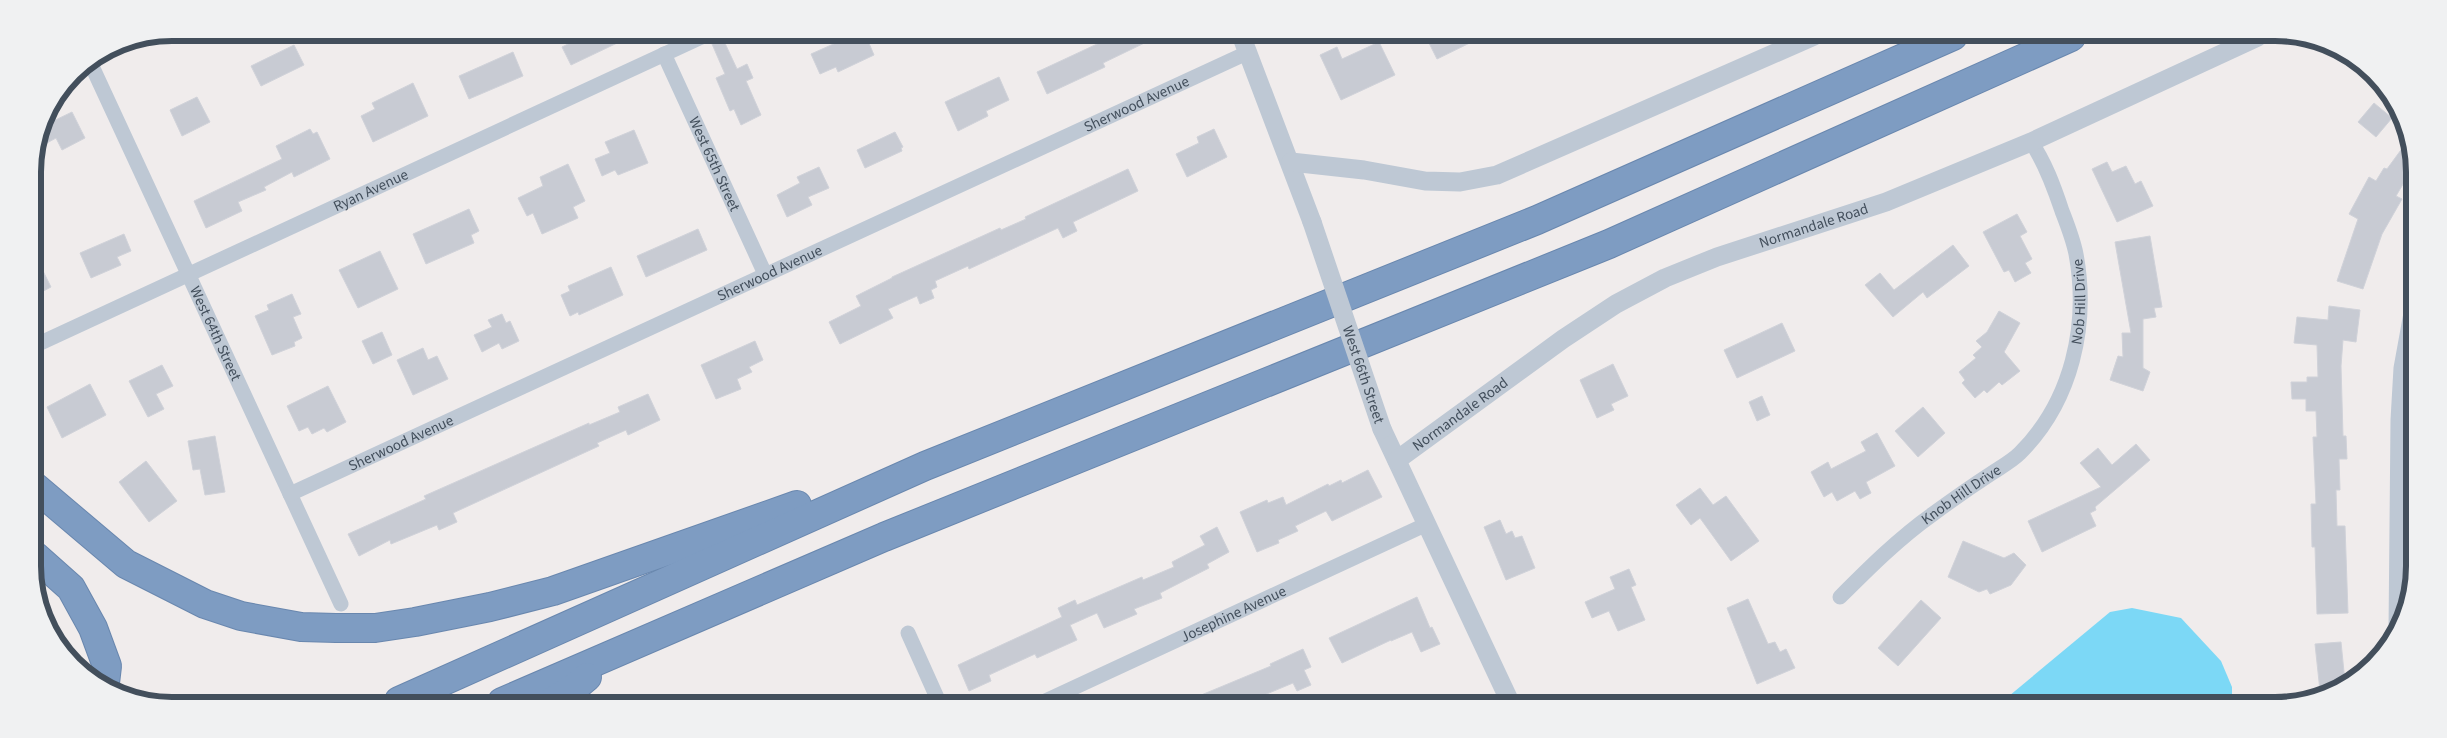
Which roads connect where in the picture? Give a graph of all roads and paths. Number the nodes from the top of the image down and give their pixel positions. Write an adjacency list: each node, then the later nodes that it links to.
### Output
1 (1244, 41): 7 (street, West 66th Street)
2 (1802, 41): 11 (street)
3 (1941, 41): 18 (highway)
4 (2062, 41): 27 (highway)
5 (2249, 41): 10 (street, Normandale Road)
6 (691, 42): 8 (street, Ryan Avenue)
7 (1249, 52): 11 (street, West 66th Street); 13 (street, Sherwood Avenue)
8 (664, 54): 12 (street, Ryan Avenue); 13 (street, West 65th Street)
9 (93, 68): 12 (street, West 64th Street)
10 (2031, 142): 16 (street, Nob Hill Drive); 17 (street, Normandale Road)
11 (1291, 162): 17 (street, West 66th Street, bridge)
12 (189, 274): 15 (street, Ryan Avenue); 20 (street, West 64th Street)
13 (765, 274): 20 (street, Sherwood Avenue)
14 (2406, 340): 25 (street)
15 (42, 342)
16 (2067, 381): 23 (street, Knob Hill Drive)
17 (1397, 460): 21 (street, West 66th Street)
18 (925, 466): 19 (highway); 30 (highway)
19 (41, 493)
20 (290, 494): 24 (street, West 64th Street)
21 (1427, 524): 29 (street, West 66th Street); 34 (street, Josephine Avenue)
22 (41, 561): 28 (highway)
23 (1840, 597)
24 (342, 604)
25 (2396, 615)
26 (908, 633): 33 (street)
27 (614, 652): 31 (highway); 32 (highway)
28 (106, 679)
29 (1507, 696)
30 (408, 697)
31 (514, 697)
32 (559, 697)
33 (937, 697)
34 (1055, 697)

